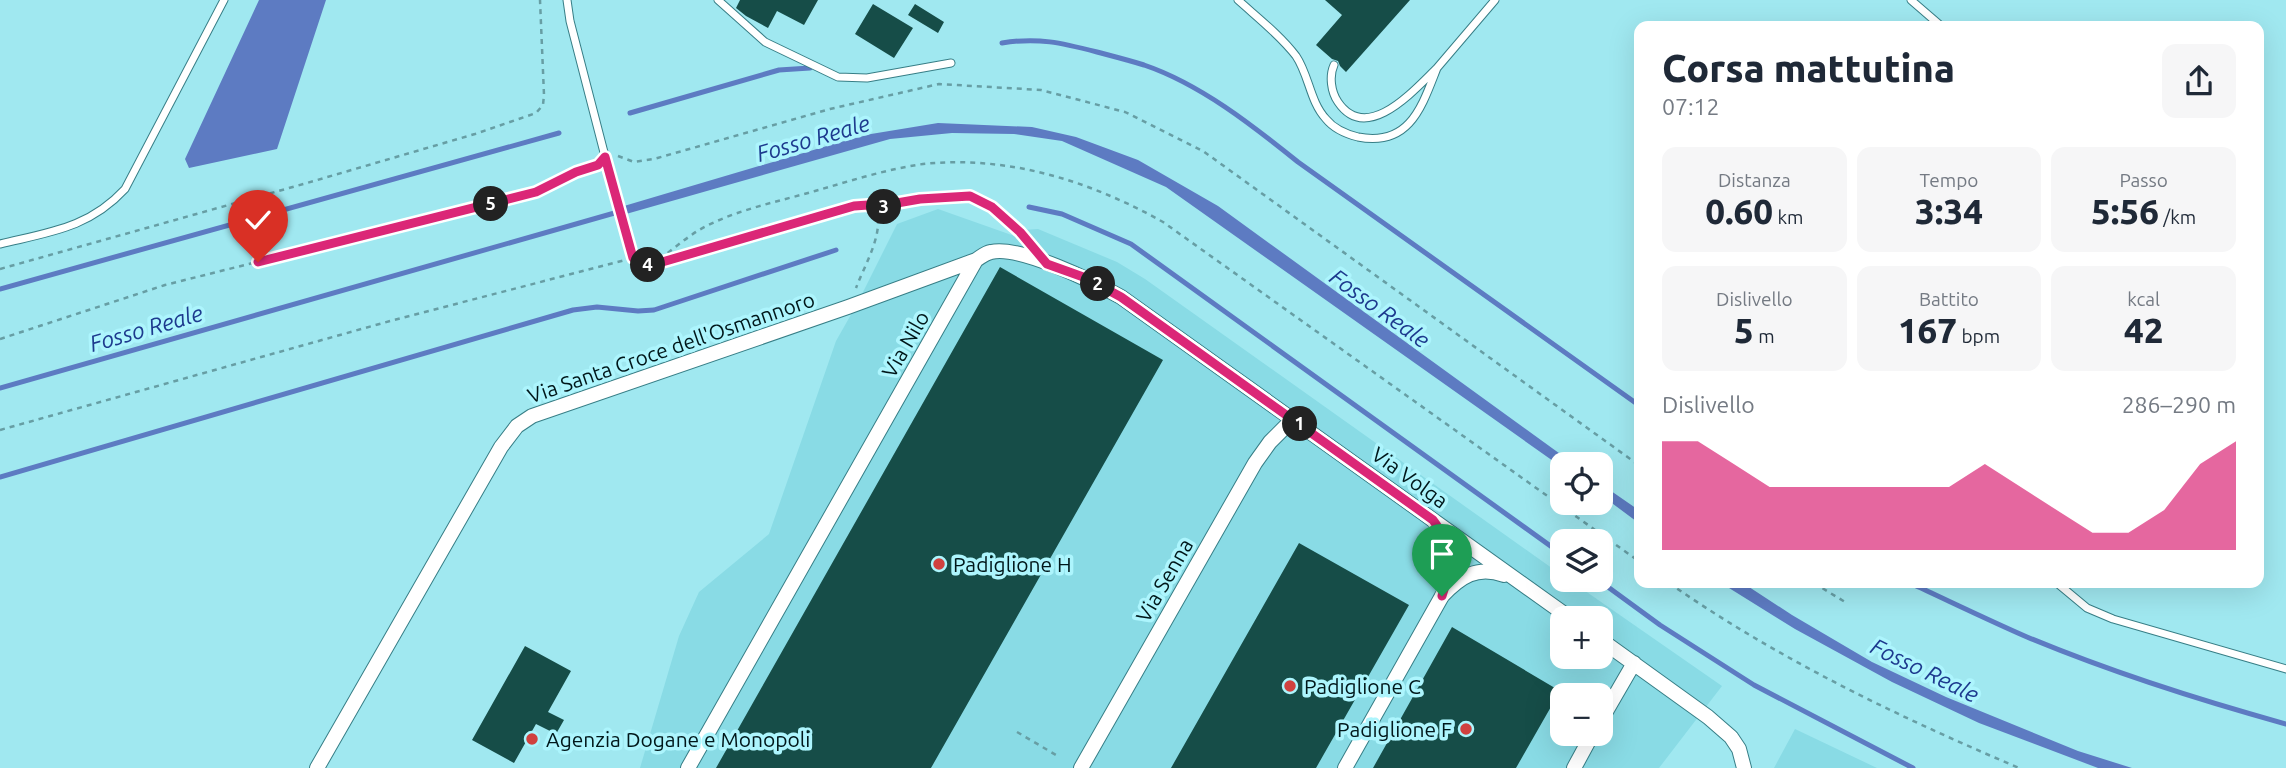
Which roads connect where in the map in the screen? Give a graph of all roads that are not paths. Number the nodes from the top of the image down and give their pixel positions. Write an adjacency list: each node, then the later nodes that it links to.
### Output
1 (223, 0): 12 (lane)
2 (567, 0): 11 (lane)
3 (718, 0): 8 (lane)
4 (1238, 0): 10 (lane)
5 (1495, 0): 10 (lane)
6 (1911, 0): 7 (lane)
7 (1935, 21)
8 (951, 64)
9 (1334, 65): 10 (lane)
10 (1437, 68)
11 (606, 160)
12 (0, 244)
13 (976, 260): 14 (street); 25 (street, Via Santa Croce dell'Osmannoro); 26 (street, Via Nilo)
14 (1293, 419): 15 (street, Via Volga); 27 (street, Via Senna)
15 (1433, 520): 16 (street, Via Volga); 18 (street)
16 (1518, 580): 18 (street); 19 (street, Via Volga)
17 (2063, 588): 22 (lane)
18 (1442, 596): 28 (street)
19 (1554, 606)
20 (1613, 649): 21 (street)
21 (1633, 663): 23 (street); 30 (street)
22 (2286, 668)
23 (1613, 699)
24 (1587, 746): 29 (street)
25 (317, 768)
26 (688, 768)
27 (1081, 768)
28 (1345, 768)
29 (1574, 768)
30 (1744, 768)

